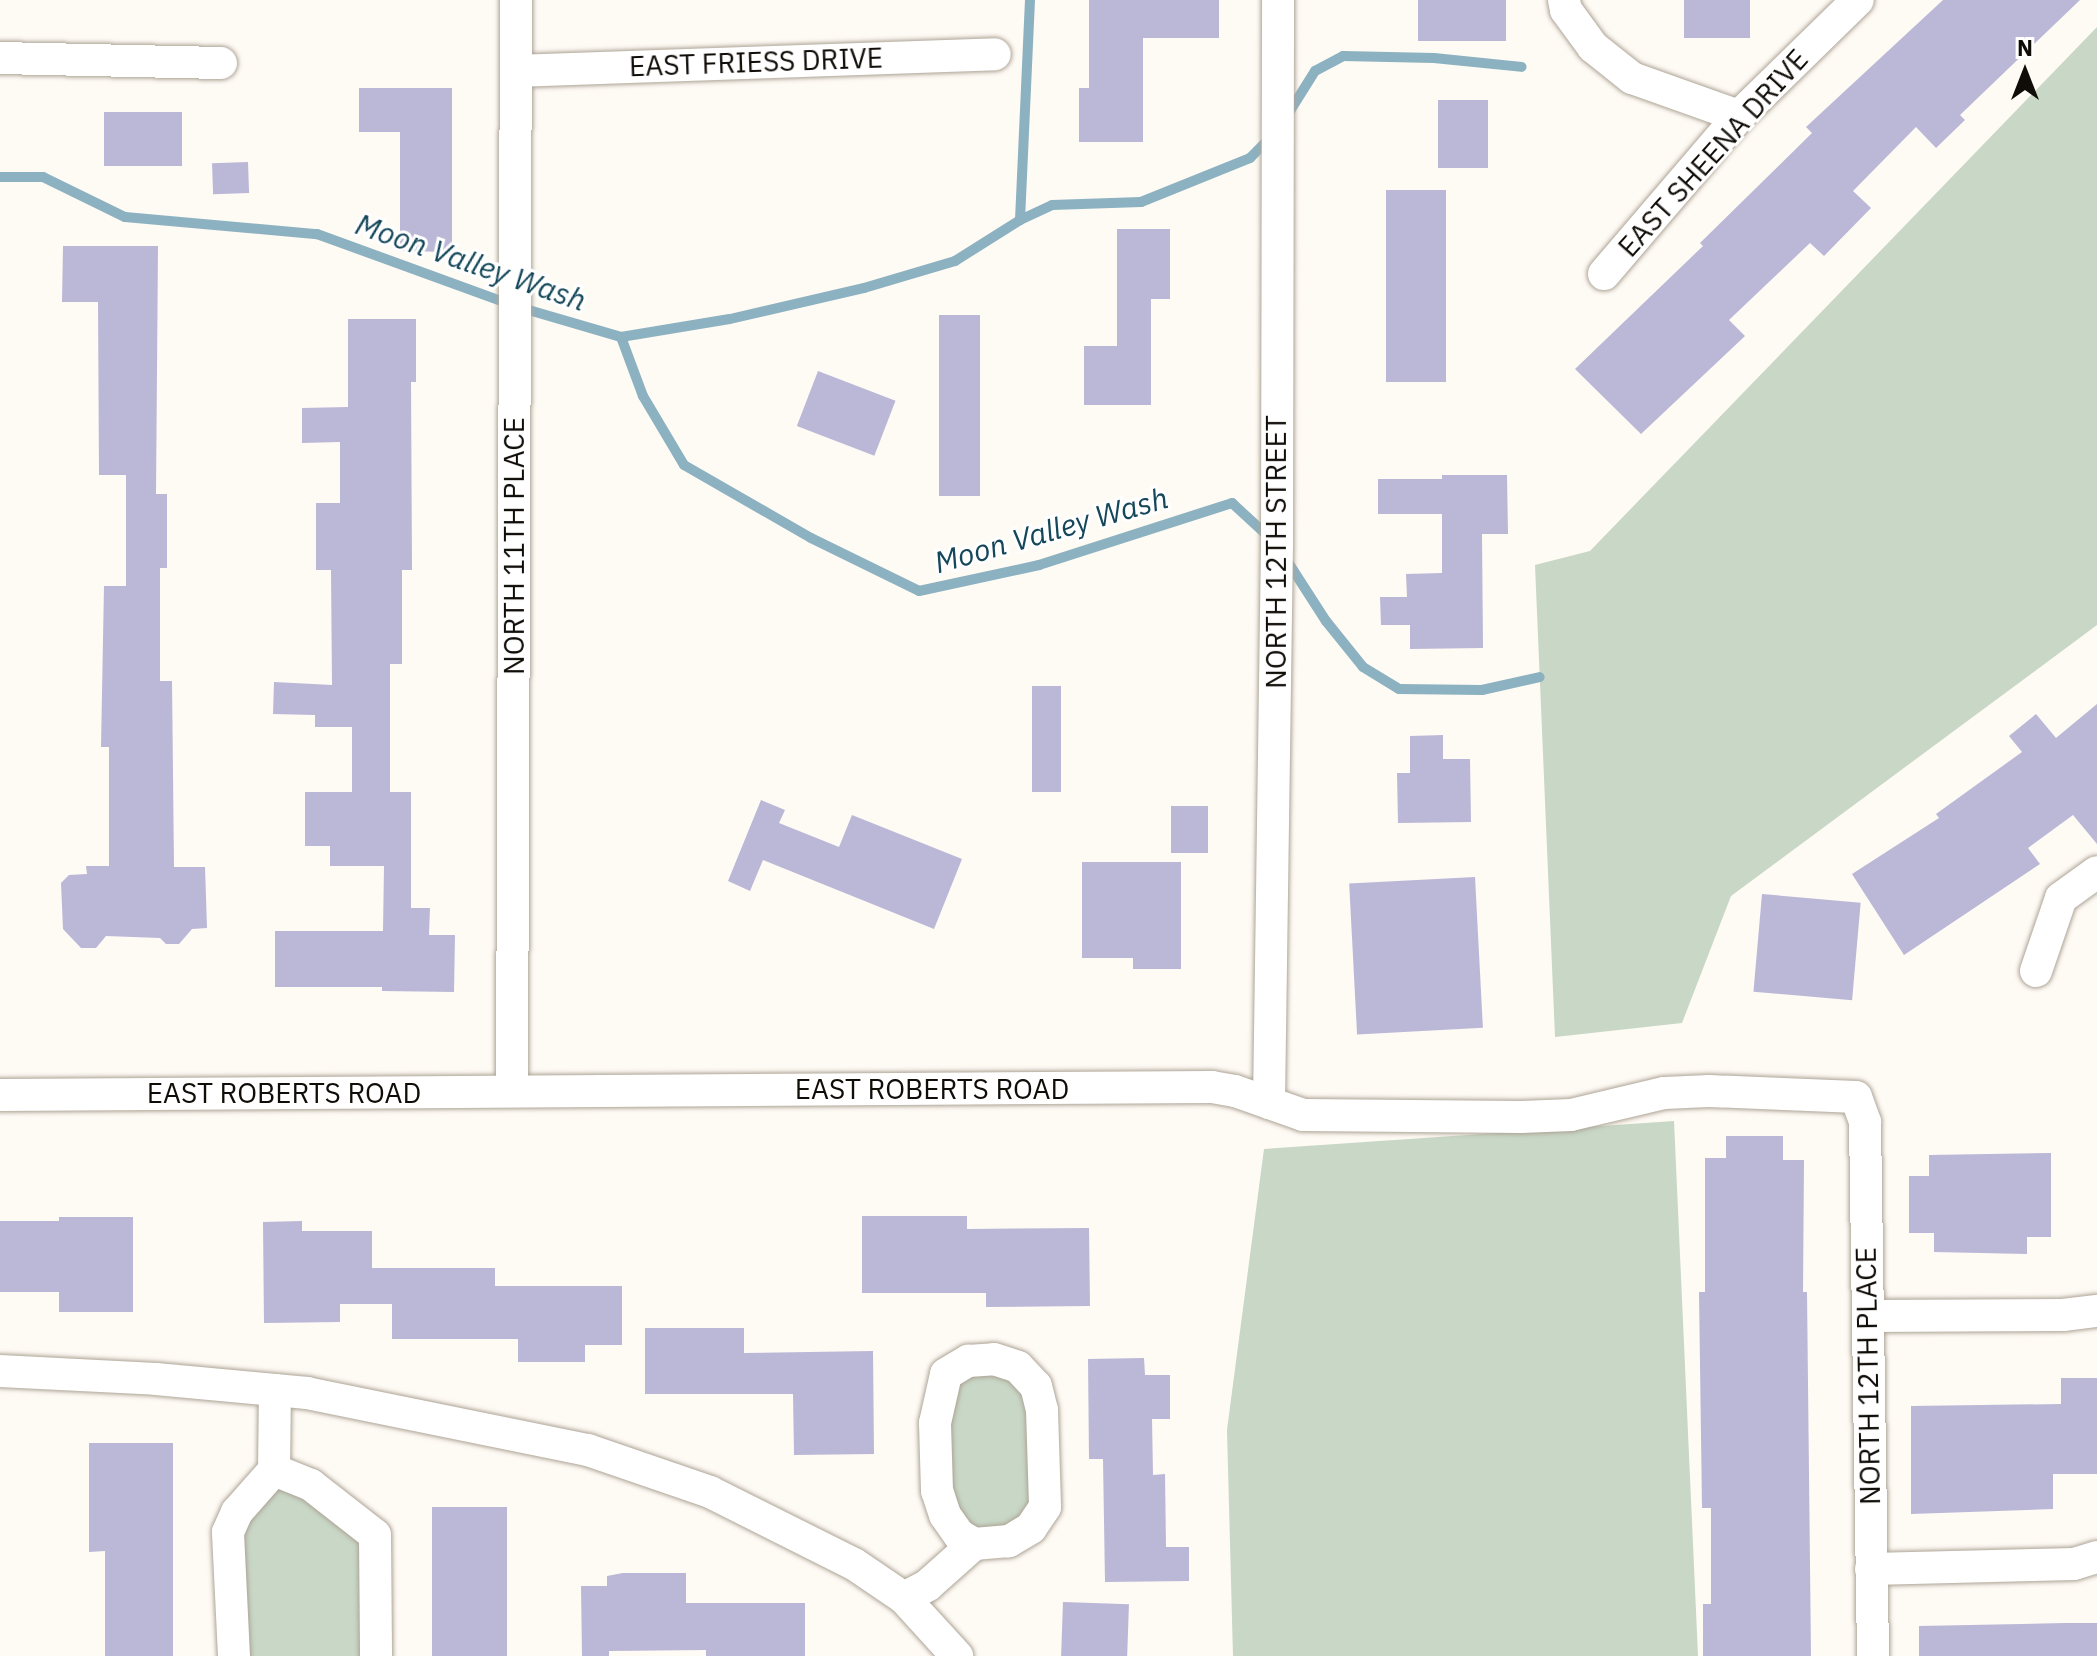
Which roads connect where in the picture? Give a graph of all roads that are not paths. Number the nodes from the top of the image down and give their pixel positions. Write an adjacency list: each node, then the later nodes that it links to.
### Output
1 (516, 0): 8 (street, NORTH 11TH PLACE)
2 (1278, 0): 16 (street, NORTH 12TH STREET)
3 (1564, 0): 9 (street)
4 (1858, 0): 9 (street, EAST SHEENA DRIVE)
5 (995, 54): 8 (street, EAST FRIESS DRIVE)
6 (0, 58): 7 (street)
7 (221, 63)
8 (516, 71): 13 (street, NORTH 11TH PLACE)
9 (1739, 116): 10 (street, EAST SHEENA DRIVE)
10 (1604, 274)
11 (2097, 872): 12 (street)
12 (2036, 971)
13 (512, 1091): 14 (street, EAST ROBERTS ROAD); 16 (street, EAST ROBERTS ROAD)
14 (0, 1095)
15 (1856, 1097): 16 (street, EAST ROBERTS ROAD); 18 (street, NORTH 12TH PLACE)
16 (1269, 1103)
17 (2097, 1311): 18 (street)
18 (1868, 1316): 24 (street, NORTH 12TH PLACE)
19 (0, 1371): 20 (street)
20 (275, 1390): 21 (street); 25 (street)
21 (274, 1470): 26 (street); 27 (street)
22 (974, 1544): 22 (street); 25 (street)
23 (2097, 1557): 24 (street)
24 (1871, 1569): 29 (street, NORTH 12TH PLACE)
25 (904, 1598): 28 (street)
26 (234, 1656)
27 (376, 1656)
28 (957, 1656)
29 (1873, 1656)

